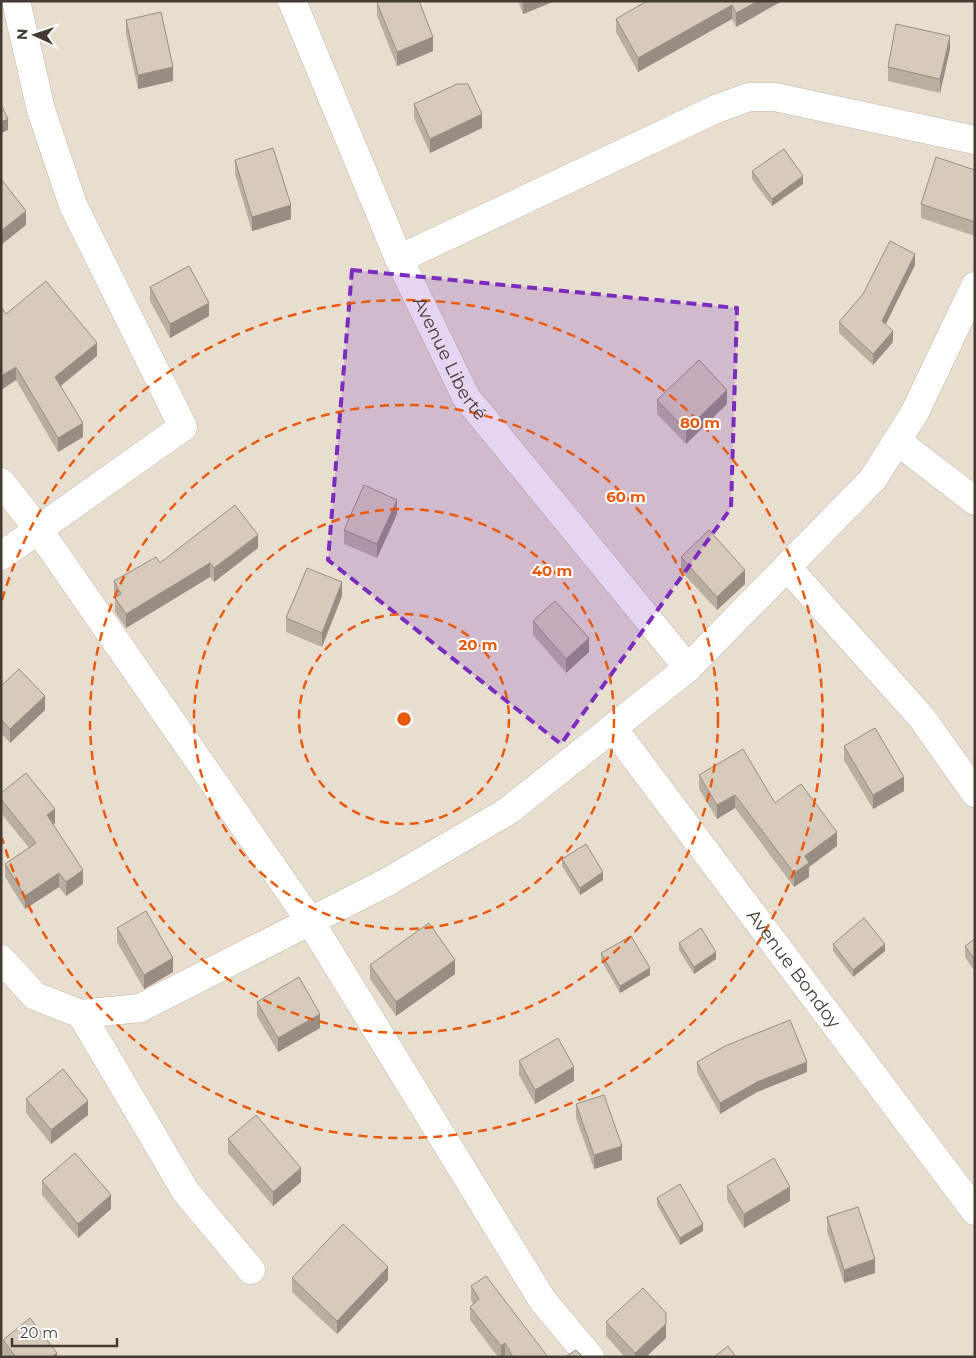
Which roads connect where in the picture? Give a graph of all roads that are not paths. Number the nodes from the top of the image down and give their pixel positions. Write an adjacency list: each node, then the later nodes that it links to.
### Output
1 (16, 1): 9 (street)
2 (292, 1): 4 (street, Avenue Liberté)
3 (975, 140): 4 (street)
4 (399, 259): 12 (street, Avenue Liberté)
5 (975, 286): 6 (street)
6 (897, 441): 8 (street); 11 (street)
7 (1, 482): 9 (street)
8 (975, 501)
9 (38, 529): 10 (street); 15 (street)
10 (1, 556)
11 (787, 568): 12 (street); 14 (street)
12 (688, 668): 13 (street)
13 (612, 728): 15 (street); 18 (street, Avenue Bondoy)
14 (975, 793)
15 (310, 921): 17 (street); 20 (street)
16 (1, 960): 17 (street)
17 (81, 1014): 19 (street)
18 (975, 1211)
19 (251, 1270)
20 (590, 1357)

